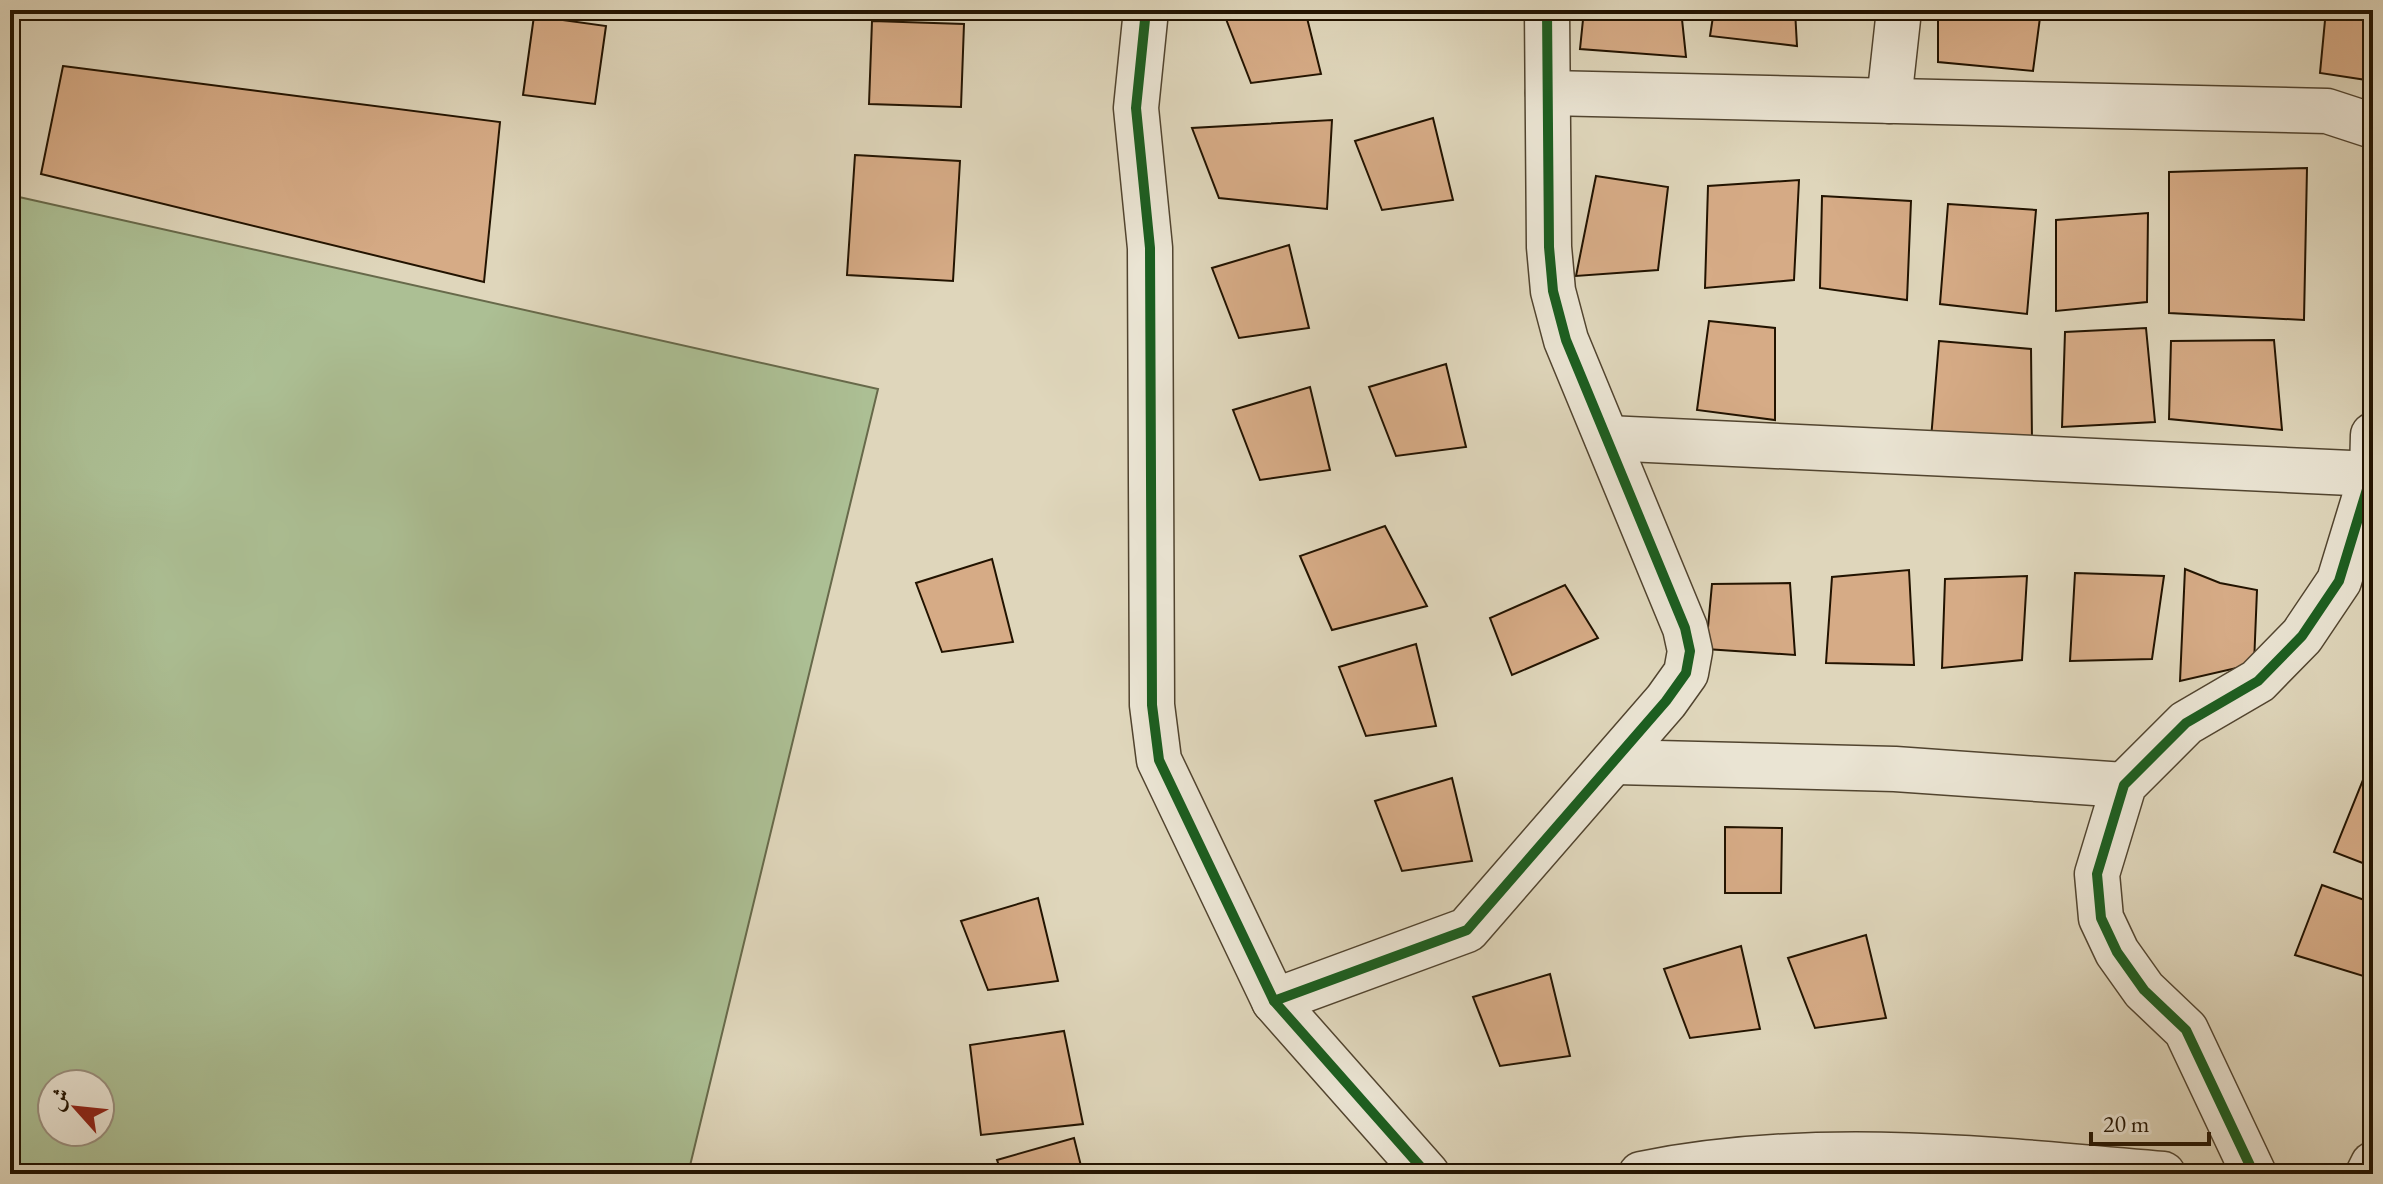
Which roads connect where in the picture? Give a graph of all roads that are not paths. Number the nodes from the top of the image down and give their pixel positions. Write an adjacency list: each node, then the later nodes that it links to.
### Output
1 (1146, 10): 12 (street)
2 (1547, 10): 4 (street)
3 (1899, 10): 5 (street)
4 (1548, 93): 5 (street); 8 (street)
5 (1889, 101): 6 (street)
6 (2373, 126)
7 (2373, 435): 9 (street)
8 (1607, 438): 9 (street); 10 (street)
9 (2373, 474): 11 (street)
10 (1616, 762): 11 (street); 12 (street)
11 (2124, 785): 17 (street)
12 (1274, 1001): 14 (street)
13 (2373, 1164): 18 (street)
14 (1427, 1174)
15 (1641, 1174): 16 (street)
16 (2163, 1174)
17 (2254, 1174)
18 (2368, 1174)

